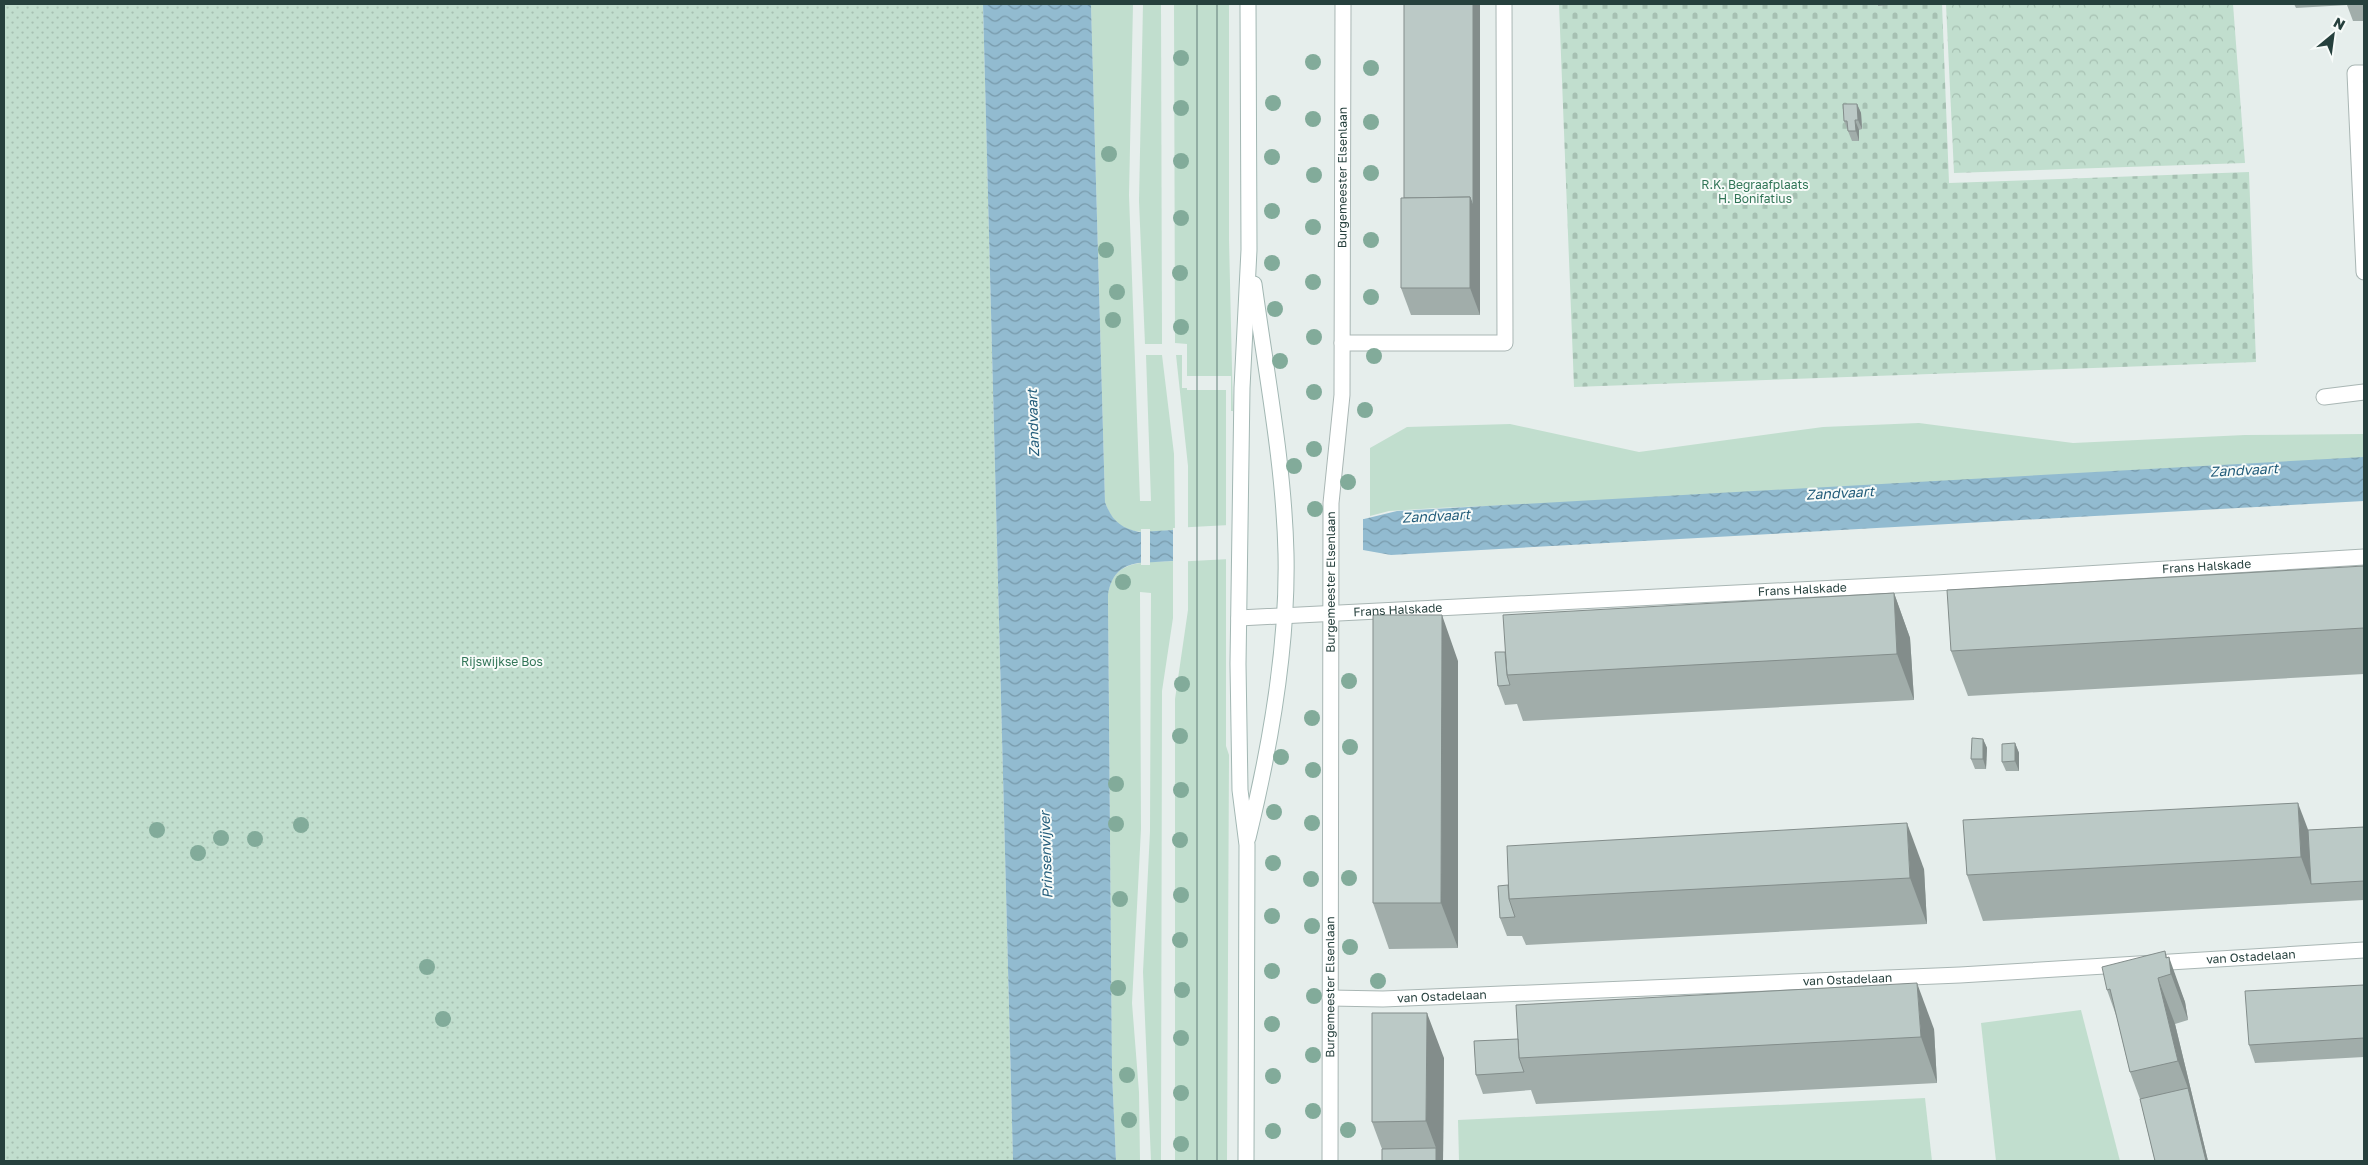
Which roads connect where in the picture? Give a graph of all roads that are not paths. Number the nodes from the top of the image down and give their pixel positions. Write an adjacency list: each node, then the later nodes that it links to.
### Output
1 (1248, 4): 5 (street)
2 (1343, 4): 7 (street, Burgemeester Elsenlaan)
3 (1504, 4): 7 (street)
4 (2364, 73): 6 (street)
5 (1249, 250): 12 (street); 13 (street)
6 (2364, 272)
7 (1342, 343): 11 (street, Burgemeester Elsenlaan)
8 (2364, 392): 9 (street)
9 (2324, 397)
10 (2364, 557): 11 (street, Frans Halskade)
11 (1330, 614): 12 (street, Frans Halskade); 16 (street, Burgemeester Elsenlaan)
12 (1284, 616): 13 (street, Frans Halskade); 14 (street)
13 (1239, 618): 14 (street)
14 (1247, 845): 17 (street)
15 (2364, 950): 16 (street, van Ostadelaan)
16 (1330, 998): 18 (street, Burgemeester Elsenlaan)
17 (1246, 1161)
18 (1330, 1161)

